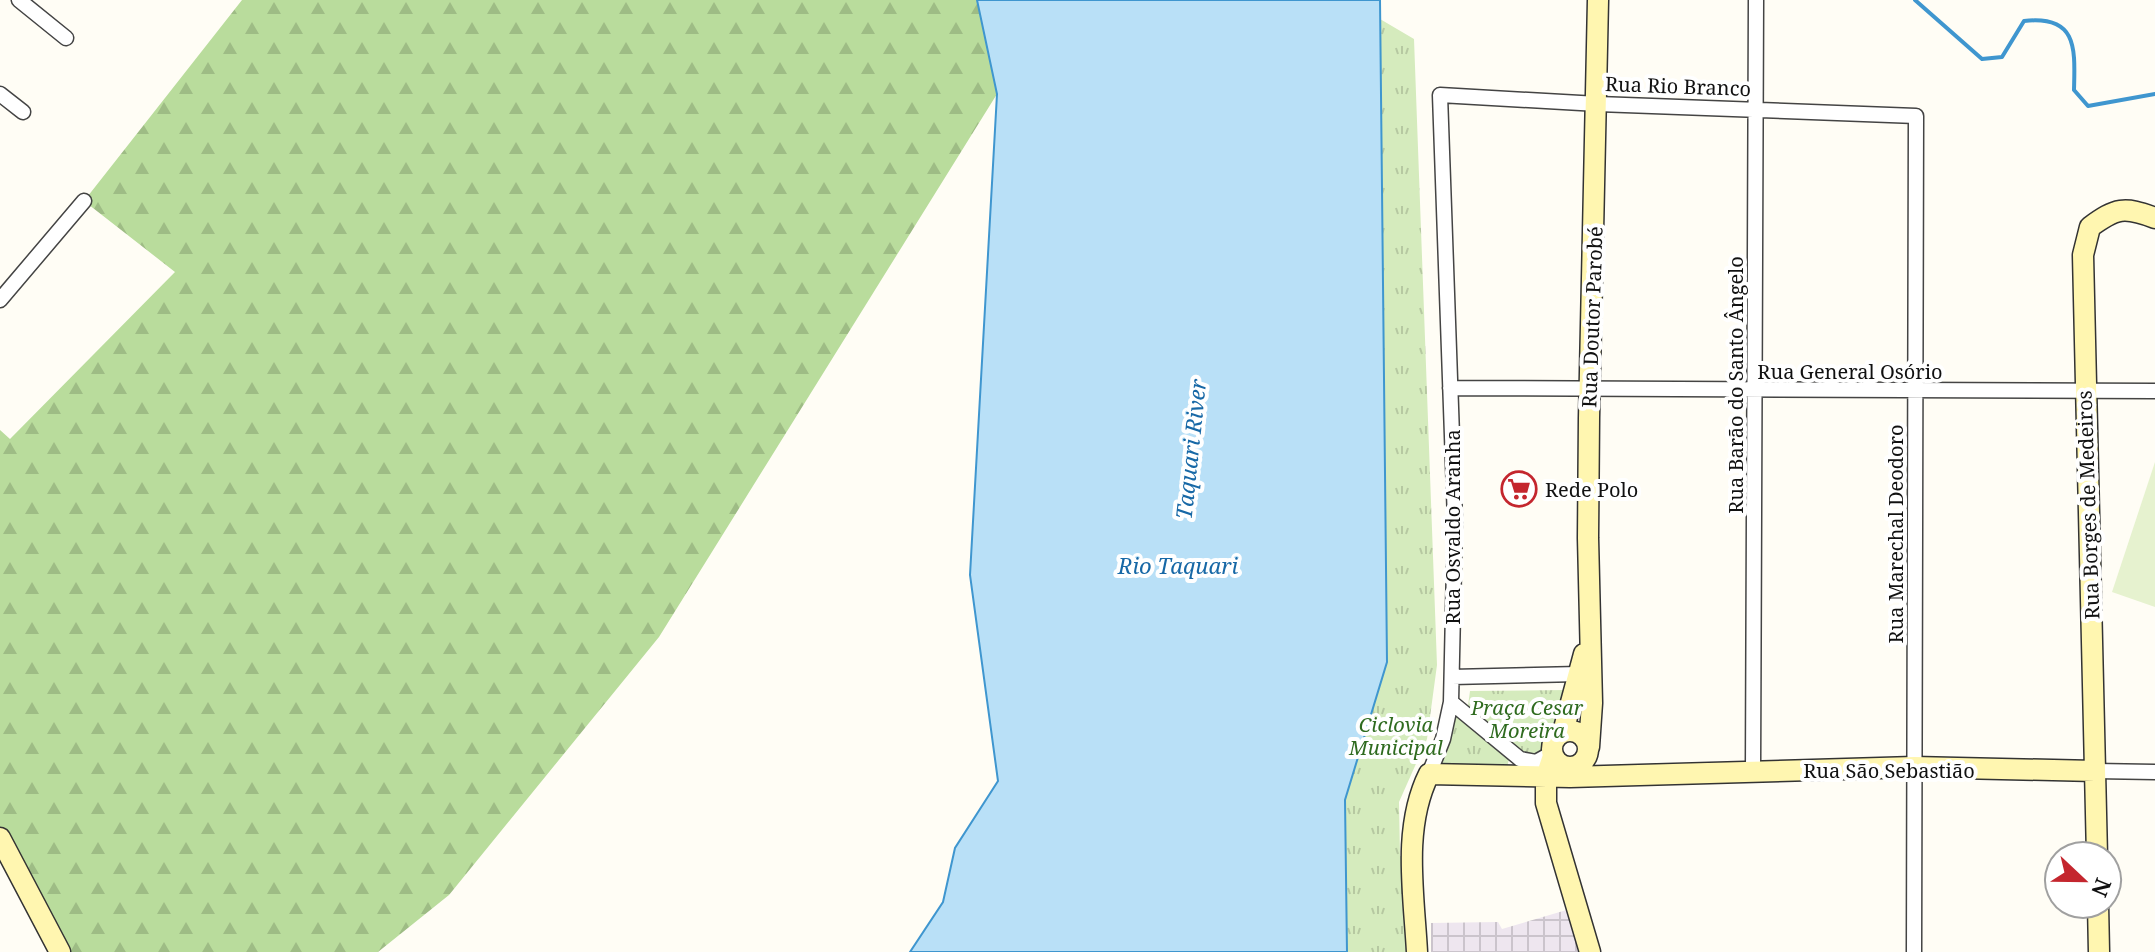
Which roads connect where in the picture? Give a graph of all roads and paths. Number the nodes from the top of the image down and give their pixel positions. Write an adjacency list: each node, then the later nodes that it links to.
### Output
1 (19, 0): 4 (street)
2 (1598, 0): 7 (main road, Rua Doutor Parobé)
3 (1756, 0): 8 (street, Rua Barão do Santo Ângelo)
4 (66, 38)
5 (0, 94): 9 (street)
6 (1440, 95): 7 (street, Rua Rio Branco); 14 (street, Rua Osvaldo Aranha)
7 (1598, 104): 8 (street, Rua Rio Branco); 15 (main road, Rua Doutor Parobé)
8 (1756, 108): 10 (street, Rua Rio Branco); 17 (street, Rua Barão do Santo Ângelo)
9 (23, 112)
10 (1916, 116): 16 (street, Rua Marechal Deodoro)
11 (84, 201): 13 (street)
12 (2155, 218): 18 (main road, Rua Borges de Medeiros)
13 (0, 300)
14 (1450, 388): 15 (street, Rua General Osório); 22 (street, Rua Osvaldo Aranha)
15 (1590, 390): 17 (street, Rua General Osório); 20 (main road, Rua Doutor Parobé)
16 (1916, 390): 17 (street, Rua General Osório); 18 (street, Rua General Osório); 27 (street, Rua Marechal Deodoro)
17 (1755, 391): 28 (street, Rua Barão do Santo Ângelo)
18 (2085, 391): 19 (street, Rua General Osório); 29 (main road, Rua Borges de Medeiros)
19 (2155, 391)
20 (1590, 635): 21 (main road, Rua Doutor Parobé); 25 (main road, Rua Doutor Parobé)
21 (1579, 674): 22 (street); 24 (main road, Rua Doutor Parobé)
22 (1452, 677): 23 (street, Rua Osvaldo Aranha)
23 (1451, 702): 26 (street); 32 (street, Rua Osvaldo Aranha)
24 (1563, 732): 25 (main road); 26 (main road)
25 (1589, 750): 31 (main road); 33 (main road)
26 (1552, 754): 31 (main road); 34 (main road)
27 (1914, 767): 28 (main road, Rua São Sebastião); 29 (main road, Rua São Sebastião); 42 (street, Rua Marechal Deodoro)
28 (1753, 771): 33 (main road, Rua São Sebastião)
29 (2095, 771): 30 (street, Rua São Sebastião); 37 (main road, Rua Borges de Medeiros)
30 (2155, 772)
31 (1572, 773): 33 (main road, Rua São Sebastião); 34 (main road, Rua São Sebastião); 35 (main road)
32 (1429, 774): 34 (main road, Rua São Sebastião); 40 (main road, Rua Osvaldo Aranha)
33 (1622, 774)
34 (1546, 777): 35 (main road)
35 (1553, 821): 41 (main road)
36 (0, 838): 39 (main road)
37 (2097, 840)
38 (2098, 920): 43 (main road)
39 (60, 952)
40 (1417, 952)
41 (1590, 952)
42 (1914, 952)
43 (2099, 952)

